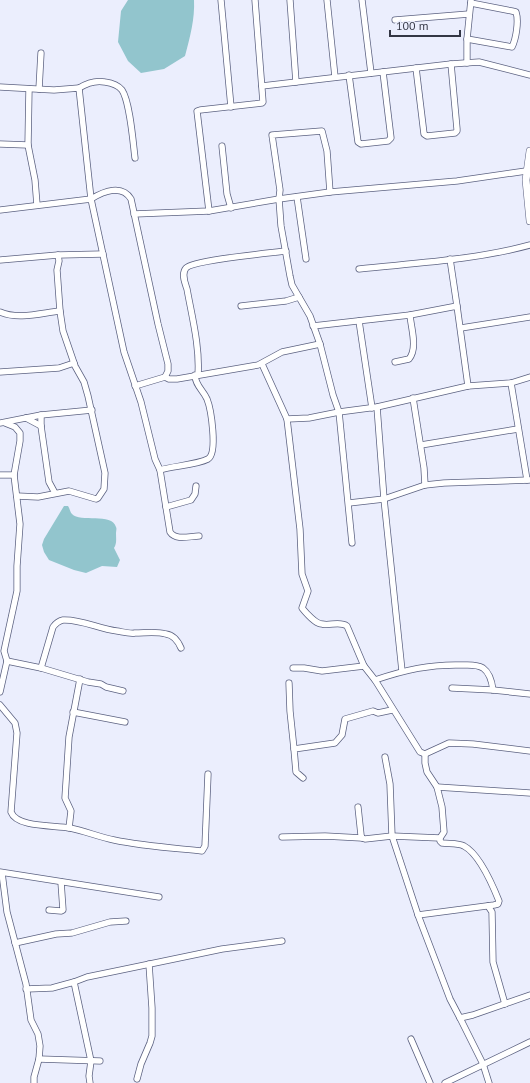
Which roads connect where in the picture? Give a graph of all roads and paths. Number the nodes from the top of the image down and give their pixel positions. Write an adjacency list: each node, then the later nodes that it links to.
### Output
1 (221, 0): 25 (street)
2 (255, 0): 20 (street)
3 (290, 0): 19 (street)
4 (327, 0): 18 (street)
5 (362, 0): 15 (street)
6 (471, 2): 7 (street); 9 (street)
7 (469, 14): 8 (street); 9 (street)
8 (395, 20)
9 (467, 39): 11 (street)
10 (41, 53): 24 (street)
11 (467, 63): 12 (street); 17 (street)
12 (450, 64): 13 (street); 13 (street)
13 (416, 68): 14 (street)
14 (383, 72): 15 (street); 16 (street)
15 (371, 73): 16 (street)
16 (349, 75): 18 (street)
17 (530, 75)
18 (335, 77): 19 (street)
19 (296, 82): 20 (street)
20 (262, 86): 25 (street)
21 (0, 87): 23 (street)
22 (79, 88): 24 (street); 30 (street); 34 (street)
23 (29, 89): 24 (street); 27 (street)
24 (39, 89)
25 (231, 107): 39 (street)
26 (0, 144): 27 (street)
27 (28, 145): 36 (street)
28 (222, 146): 37 (street)
29 (530, 151): 31 (street)
30 (135, 158)
31 (526, 171): 32 (street); 41 (street)
32 (330, 192): 33 (street); 35 (street)
33 (297, 197): 35 (street); 46 (street)
34 (91, 199): 36 (street); 40 (street); 44 (street)
35 (279, 199): 37 (street); 43 (street)
36 (37, 205): 38 (street)
37 (231, 208): 39 (street)
38 (0, 210)
39 (209, 211): 40 (street)
40 (134, 214): 66 (street)
41 (530, 221)
42 (530, 245): 47 (street)
43 (286, 251): 50 (street); 65 (street)
44 (103, 254): 45 (street); 69 (street)
45 (58, 255): 48 (street); 53 (street)
46 (306, 259)
47 (450, 259): 49 (street); 52 (street)
48 (0, 260)
49 (358, 269)
50 (300, 297): 51 (street); 58 (street)
51 (241, 306)
52 (457, 306): 55 (street); 59 (street)
53 (60, 311): 54 (street); 62 (street)
54 (0, 312)
55 (410, 315): 57 (street); 61 (street)
56 (530, 317): 59 (street)
57 (359, 321): 58 (street); 72 (street)
58 (313, 326): 60 (street)
59 (461, 328): 70 (street)
60 (320, 344): 63 (street); 74 (street)
61 (395, 362)
62 (74, 363): 64 (street); 73 (street)
63 (262, 364): 65 (street); 77 (street)
64 (0, 372)
65 (197, 375): 66 (street); 82 (street)
66 (165, 377): 69 (street)
67 (530, 377): 68 (street)
68 (511, 383): 70 (street); 80 (street)
69 (135, 386): 82 (street)
70 (468, 386): 71 (street)
71 (414, 398): 72 (street); 81 (street)
72 (375, 407): 74 (street); 90 (street)
73 (92, 410): 75 (street); 88 (street)
74 (339, 412): 77 (street); 91 (street)
75 (41, 415): 76 (street); 79 (street)
76 (26, 418): 78 (street); 79 (street)
77 (287, 419): 98 (street)
78 (3, 423): 84 (street)
79 (41, 426): 88 (street)
80 (518, 429): 81 (street); 85 (street)
81 (421, 445): 86 (street)
82 (160, 470): 92 (street)
83 (0, 475): 84 (street)
84 (14, 475): 89 (street)
85 (528, 480): 86 (street)
86 (425, 485): 90 (street)
87 (196, 486): 92 (street)
88 (55, 493): 89 (street)
89 (17, 496): 96 (street)
90 (384, 500): 91 (street); 101 (street)
91 (349, 503): 94 (street)
92 (166, 507): 93 (street)
93 (199, 536)
94 (352, 543)
95 (181, 648): 99 (street)
96 (2, 650): 97 (street)
97 (7, 661): 99 (street); 108 (street)
98 (364, 666): 100 (street); 103 (street)
99 (40, 668): 102 (street)
100 (293, 668)
101 (402, 671): 103 (street); 106 (street)
102 (80, 679): 107 (street); 112 (street)
103 (375, 680): 111 (street)
104 (289, 683): 114 (street)
105 (452, 688): 106 (street)
106 (493, 690): 109 (street)
107 (122, 691)
108 (0, 692)
109 (530, 694)
110 (0, 704): 123 (street)
111 (392, 710): 114 (street); 116 (street)
112 (73, 712): 113 (street); 123 (street)
113 (125, 722)
114 (294, 750): 119 (street)
115 (530, 751): 116 (street)
116 (425, 754): 120 (street)
117 (385, 757): 124 (street)
118 (208, 774): 123 (street)
119 (303, 778)
120 (437, 787): 121 (street); 127 (street)
121 (530, 793)
122 (358, 807): 126 (street)
123 (69, 828)
124 (392, 836): 126 (street); 127 (street); 133 (street)
125 (282, 837): 126 (street)
126 (362, 838)
127 (440, 838): 131 (street)
128 (1, 872): 129 (street); 136 (street)
129 (60, 882): 130 (street); 132 (street)
130 (159, 897)
131 (488, 906): 133 (street); 141 (street)
132 (48, 910)
133 (418, 915): 142 (street)
134 (126, 921): 136 (street)
135 (282, 941): 137 (street)
136 (16, 943): 139 (street)
137 (149, 964): 138 (street); 149 (street)
138 (74, 982): 139 (street); 146 (street)
139 (26, 989): 145 (street)
140 (530, 995): 141 (street)
141 (505, 1004): 142 (street)
142 (460, 1018): 148 (street)
143 (411, 1039): 152 (street)
144 (530, 1042): 148 (street)
145 (39, 1058): 146 (street); 150 (street)
146 (91, 1061): 147 (street); 151 (street)
147 (100, 1061)
148 (483, 1064): 153 (street); 154 (street)
149 (137, 1079)
150 (34, 1083)
151 (90, 1083)
152 (430, 1083)
153 (445, 1083)
154 (489, 1083)

